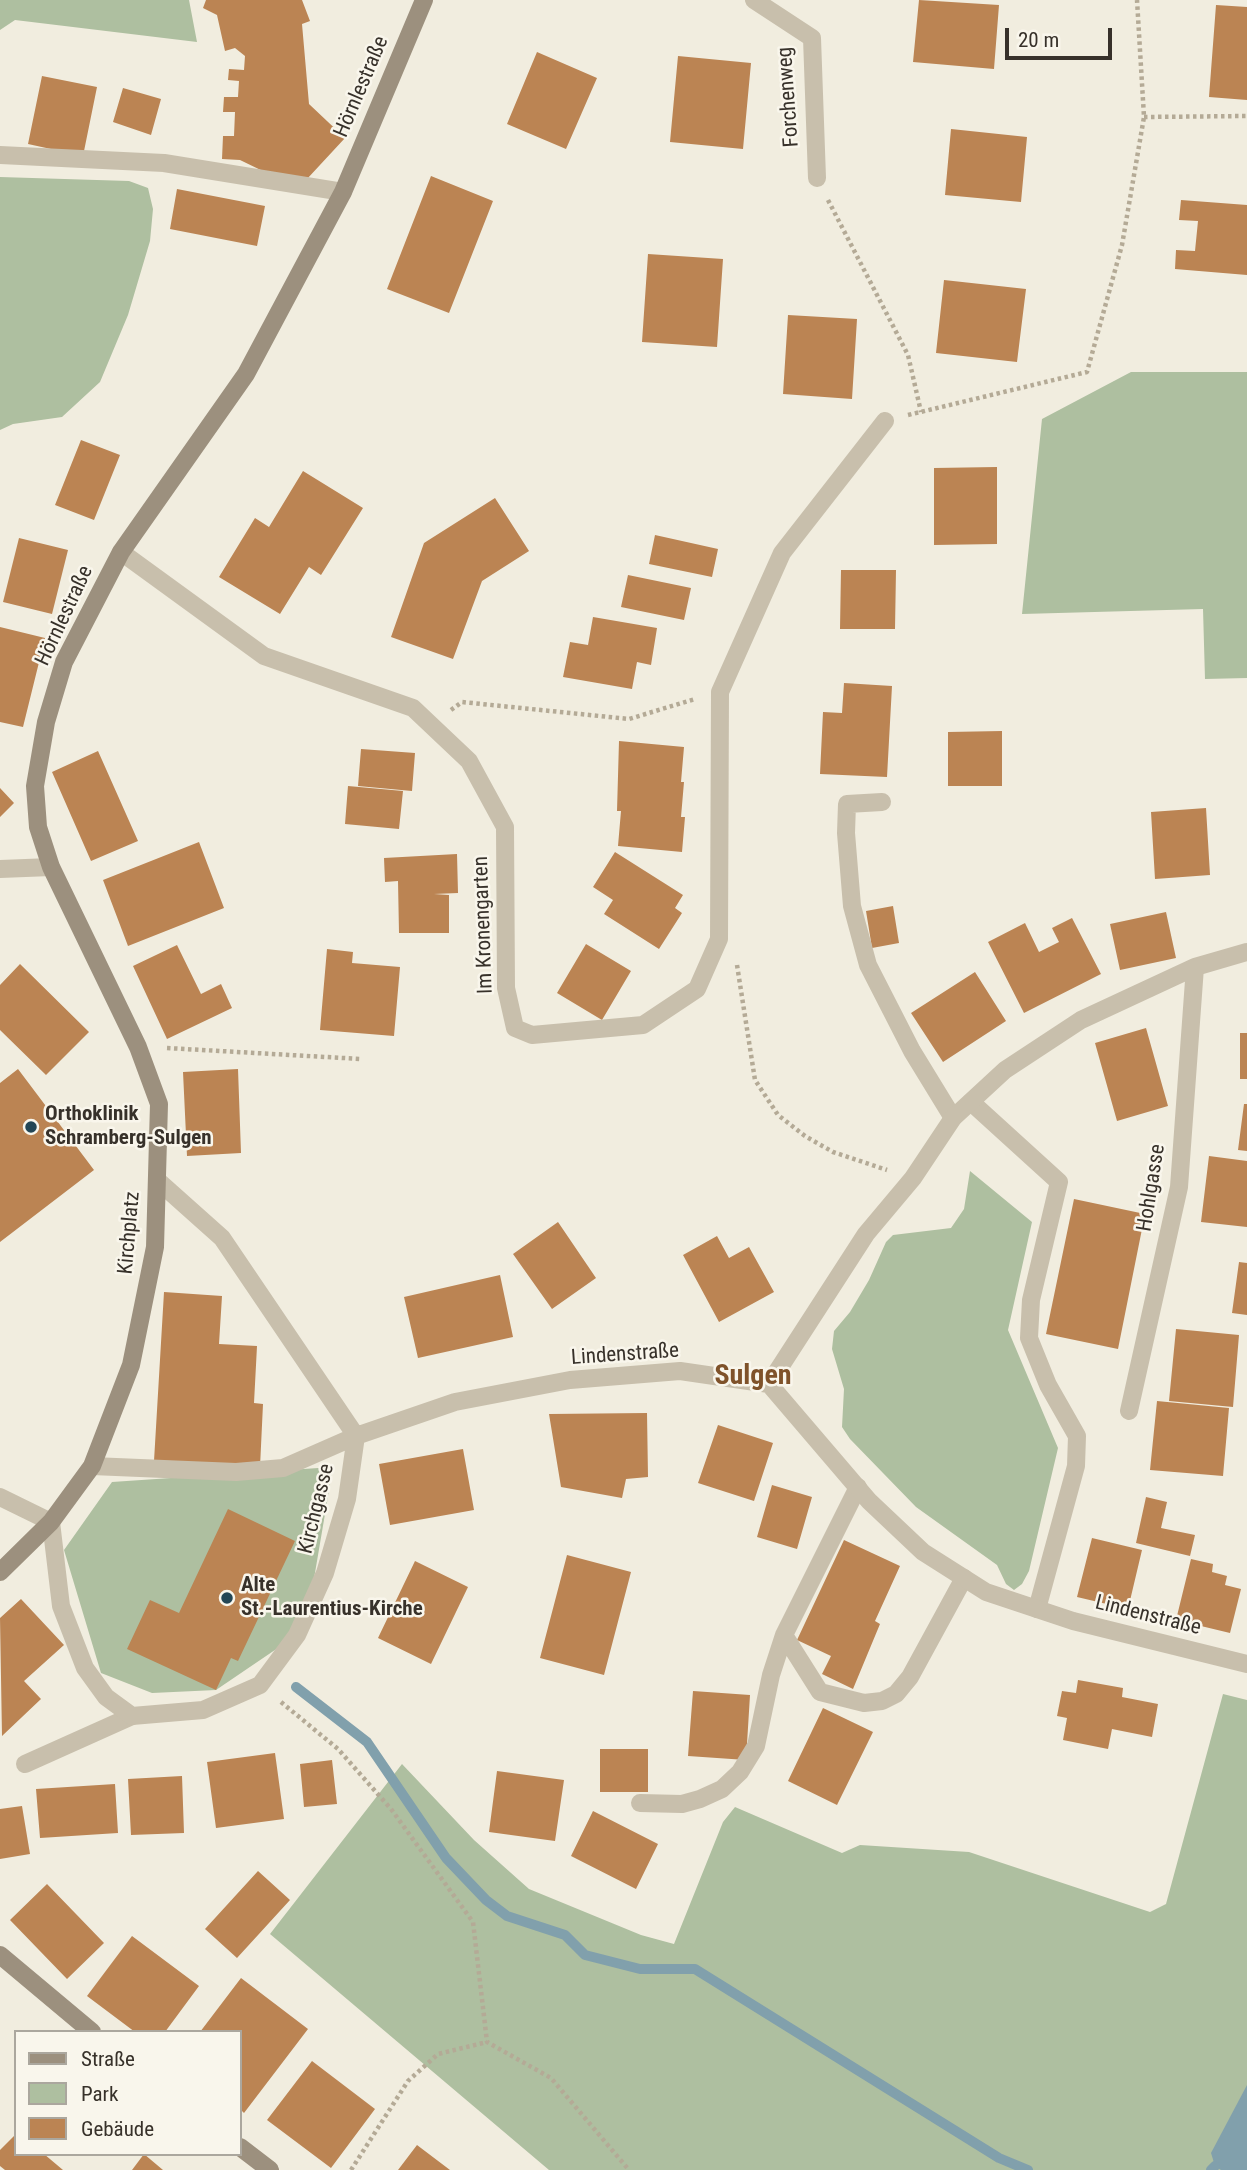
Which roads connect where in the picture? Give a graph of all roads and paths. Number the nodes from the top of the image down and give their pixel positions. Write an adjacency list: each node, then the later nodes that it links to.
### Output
1 (424, 0): 8 (street, Hörnlestraße)
2 (754, 0): 7 (street, Forchenweg)
3 (1138, 0): 5 (path)
4 (1247, 116): 5 (path)
5 (1144, 117): 9 (path)
6 (0, 155): 8 (street)
7 (817, 178): 9 (path)
8 (343, 192): 11 (street, Hörnlestraße)
9 (921, 412): 10 (path)
10 (885, 421): 12 (street, Im Kronengarten)
11 (121, 552): 13 (street, Im Kronengarten); 15 (street, Hörnlestraße)
12 (720, 692): 13 (path); 17 (street, Im Kronengarten)
13 (430, 724): 17 (street, Im Kronengarten)
14 (882, 802): 23 (street)
15 (51, 867): 16 (street); 20 (street, Hörnlestraße)
16 (0, 869)
17 (719, 939): 24 (path)
18 (1247, 952): 19 (street)
19 (1195, 967): 22 (street); 27 (street, Hohlgasse)
20 (138, 1047): 21 (path); 25 (street, Hörnlestraße)
21 (361, 1059)
22 (971, 1102): 23 (street); 35 (street)
23 (953, 1118): 24 (street)
24 (913, 1178): 26 (street)
25 (157, 1180): 28 (street, Kirchplatz); 29 (street, Kirchplatz)
26 (769, 1384): 28 (street, Lindenstraße); 30 (street, Lindenstraße)
27 (1129, 1412)
28 (356, 1436): 29 (street, Lindenstraße); 38 (street, Kirchgasse)
29 (92, 1466): 32 (street, Kirchplatz)
30 (858, 1487): 34 (street, Lindenstraße); 36 (street)
31 (0, 1497): 32 (street)
32 (51, 1522): 33 (street, Kirchplatz); 39 (street)
33 (0, 1572)
34 (964, 1578): 35 (street, Lindenstraße); 36 (street)
35 (1037, 1609): 37 (street, Lindenstraße)
36 (784, 1635): 41 (street)
37 (1247, 1664)
38 (260, 1685): 39 (street, Kirchgasse); 44 (path)
39 (132, 1716): 40 (street, Kirchgasse)
40 (25, 1764)
41 (640, 1803)
42 (0, 1955): 43 (street)
43 (90, 2030)
44 (487, 2042): 47 (path); 48 (path)
45 (242, 2149): 46 (street)
46 (270, 2170)
47 (351, 2170)
48 (629, 2170)

